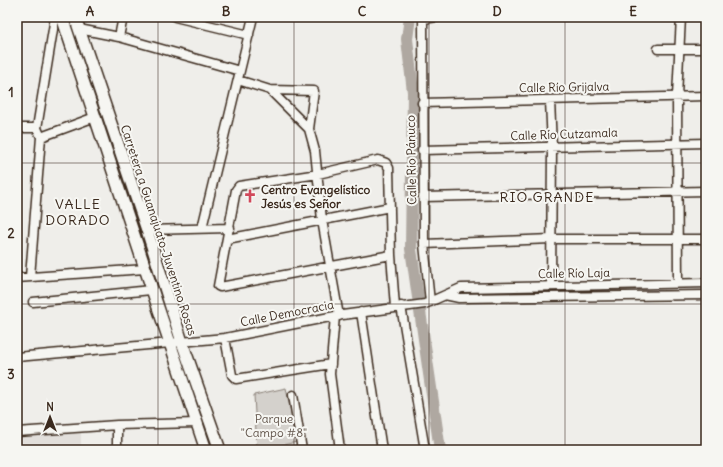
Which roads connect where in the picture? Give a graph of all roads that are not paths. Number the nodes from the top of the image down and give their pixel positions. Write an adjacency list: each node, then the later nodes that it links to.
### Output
1 (55, 17): 25 (street)
2 (62, 17): 23 (main road, Carretera a Guanajuato-Juventino Rosas)
3 (75, 17): 10 (main road, Carretera a Guanajuato-Juventino Rosas)
4 (123, 17): 12 (street)
5 (174, 17): 11 (street)
6 (253, 17): 11 (street)
7 (437, 17): 9 (street)
8 (681, 17): 14 (street)
9 (423, 18): 22 (street, Calle Río Pánuco)
10 (79, 29): 12 (street); 30 (main road, Carretera a Guanajuato-Juventino Rosas)
11 (249, 35): 16 (street)
12 (119, 37): 16 (street)
13 (658, 49): 14 (street)
14 (680, 49): 15 (street); 19 (street)
15 (706, 49)
16 (240, 71): 17 (street)
17 (238, 80): 18 (street); 41 (street)
18 (270, 90): 26 (street); 26 (street)
19 (677, 96): 20 (street, Calle Río Grijalva); 21 (street, Calle Río Grijalva); 28 (street)
20 (706, 96)
21 (550, 100): 22 (street, Calle Río Grijalva); 31 (street)
22 (422, 103): 33 (street, Calle Río Pánuco)
23 (95, 117): 27 (street); 32 (main road, Carretera a Guanajuato-Juventino Rosas)
24 (17, 128): 25 (street)
25 (37, 128): 27 (street)
26 (309, 129): 34 (street)
27 (41, 137): 52 (street)
28 (678, 143): 29 (street, Calle Río Cutzamala); 31 (street, Calle Río Cutzamala); 35 (street)
29 (706, 143)
30 (118, 145): 32 (main road); 43 (main road, Carretera a Guanajuato-Juventino Rosas)
31 (552, 147): 33 (street, Calle Río Cutzamala); 37 (street)
32 (106, 148): 51 (main road, Carretera a Guanajuato-Juventino Rosas)
33 (422, 150): 38 (street, Calle Río Pánuco)
34 (318, 174): 39 (street); 40 (street); 42 (street)
35 (677, 191): 36 (street); 37 (street); 45 (street)
36 (706, 191)
37 (550, 194): 38 (street); 44 (street)
38 (424, 197): 48 (street, Calle Río Pánuco)
39 (390, 207): 40 (street); 49 (street)
40 (322, 220): 47 (street); 50 (street)
41 (202, 228): 42 (street); 43 (street)
42 (230, 228): 47 (street)
43 (147, 230): 66 (main road, Carretera a Guanajuato-Juventino Rosas)
44 (551, 239): 45 (street); 48 (street); 56 (street)
45 (679, 239): 46 (street); 55 (street)
46 (706, 239)
47 (227, 240): 50 (street)
48 (424, 244): 61 (street, Calle Río Pánuco)
49 (390, 255): 50 (street); 62 (street)
50 (330, 266): 64 (street)
51 (145, 268): 52 (street); 57 (main road, Carretera a Guanajuato-Juventino Rosas)
52 (30, 277): 53 (street)
53 (17, 278)
54 (706, 283): 55 (street, Calle Río Laja)
55 (678, 284): 56 (street, Calle Río Laja)
56 (551, 286): 59 (street, Calle Río Laja)
57 (151, 290): 60 (street); 66 (main road, Carretera a Guanajuato-Juventino Rosas)
58 (706, 294): 59 (street, Calle Río Laja)
59 (445, 295): 61 (street, Calle Río Laja)
60 (33, 302)
61 (427, 303): 62 (street, Calle Río Laja)
62 (401, 306): 63 (street, Calle Democracia); 79 (street)
63 (360, 312): 64 (street, Calle Democracia); 78 (street)
64 (337, 316): 65 (street, Calle Democracia); 68 (street)
65 (225, 338): 66 (street, Calle Democracia); 68 (street)
66 (176, 342): 67 (street, Calle Democracia); 70 (main road, Carretera a Guanajuato-Juventino Rosas); 75 (main road, Carretera a Guanajuato-Juventino Rosas)
67 (17, 357)
68 (331, 364): 77 (street)
69 (293, 395): 76 (street)
70 (197, 423): 71 (street); 74 (main road, Carretera a Guanajuato-Juventino Rosas)
71 (117, 425): 72 (street); 73 (street)
72 (17, 432)
73 (117, 450)
74 (206, 450)
75 (220, 450)
76 (302, 450)
77 (340, 450)
78 (382, 450)
79 (424, 450)

